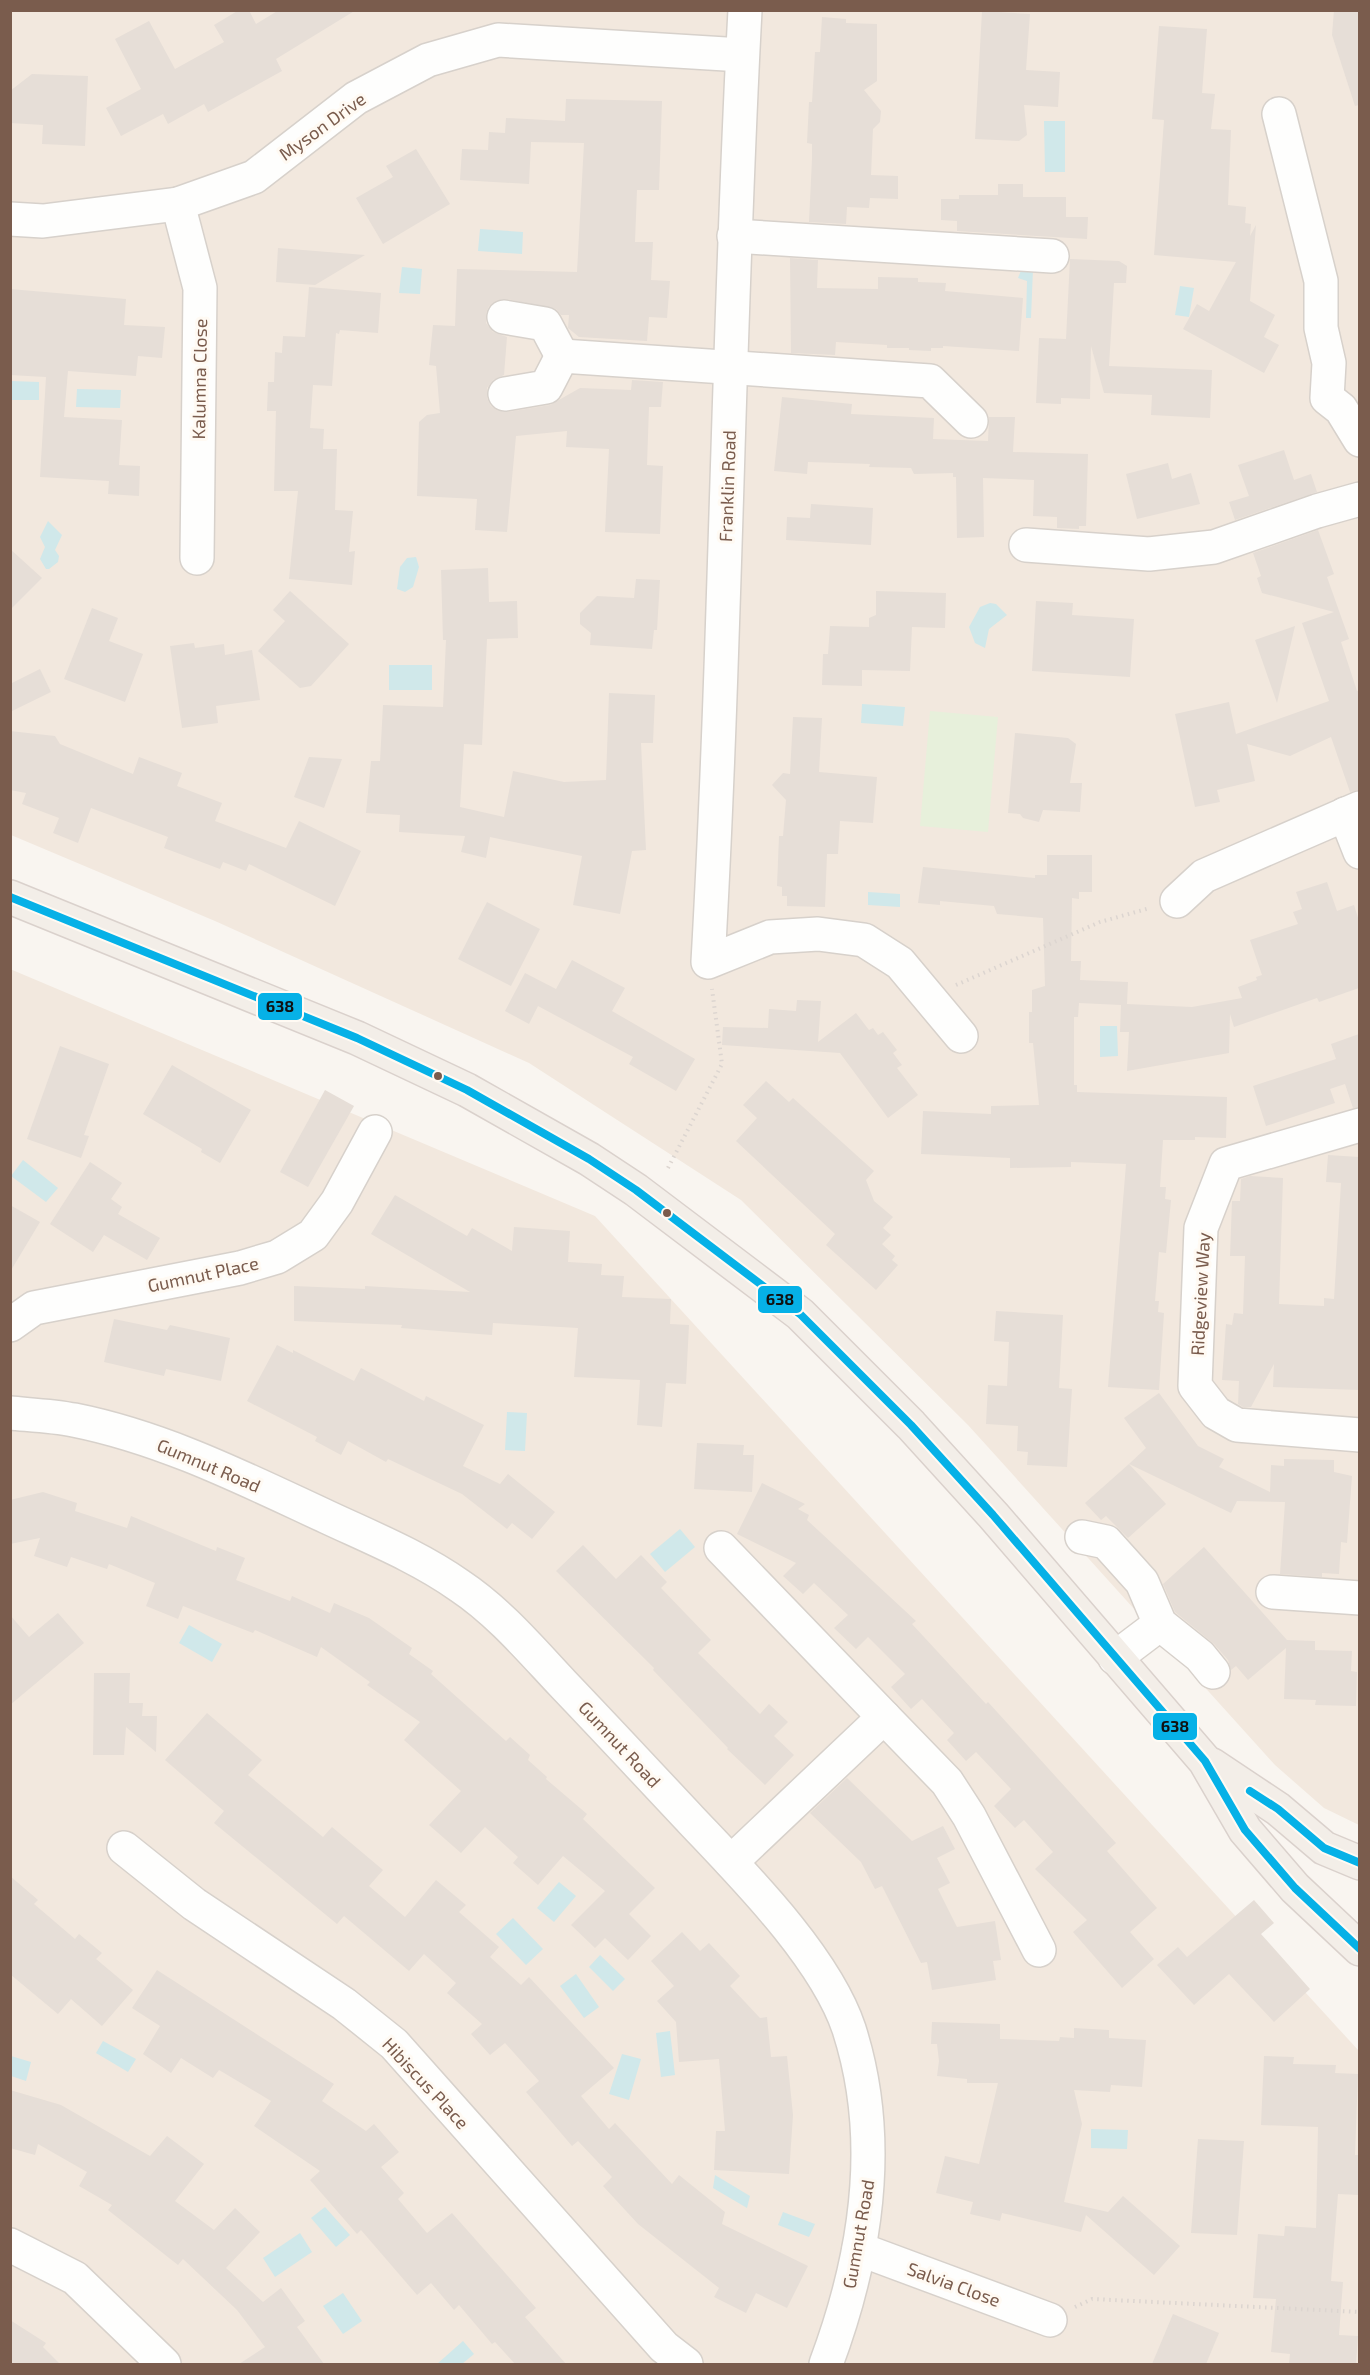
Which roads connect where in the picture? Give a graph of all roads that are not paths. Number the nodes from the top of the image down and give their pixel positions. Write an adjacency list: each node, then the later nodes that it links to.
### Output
1 (745, 10): 2 (street, Franklin Road)
2 (742, 55): 4 (street, Myson Drive); 6 (street, Franklin Road)
3 (1279, 114): 13 (street)
4 (178, 204): 5 (street, Myson Drive); 16 (street, Kalumna Close)
5 (10, 219)
6 (734, 237): 7 (street); 10 (street, Franklin Road)
7 (1052, 256)
8 (504, 317): 9 (street)
9 (562, 356): 10 (street); 11 (street)
10 (731, 368): 12 (street); 21 (street, Franklin Road)
11 (505, 394)
12 (971, 421)
13 (1359, 440)
14 (1359, 500): 15 (street)
15 (1026, 545)
16 (197, 558)
17 (1352, 811): 18 (street); 20 (street)
18 (1359, 852)
19 (10, 897): 32 (main road)
20 (1176, 901)
21 (961, 1036)
22 (1359, 1125): 26 (street, Ridgeview Way)
23 (375, 1132): 24 (street, Gumnut Place)
24 (10, 1325)
25 (10, 1413): 37 (street, Gumnut Road)
26 (1359, 1435)
27 (1082, 1537): 31 (street)
28 (721, 1548): 34 (street)
29 (1273, 1592): 30 (street)
30 (1359, 1598)
31 (1160, 1624): 32 (street); 33 (street)
32 (1115, 1658): 35 (main road)
33 (1213, 1672)
34 (884, 1717): 37 (street); 40 (street)
35 (1205, 1761): 38 (main road); 39 (main road)
36 (124, 1848): 45 (street, Hibiscus Place)
37 (731, 1863): 42 (street, Gumnut Road)
38 (1359, 1863)
39 (1359, 1949)
40 (1039, 1950)
41 (10, 2245): 44 (street)
42 (859, 2249): 43 (street, Salvia Close); 46 (street, Gumnut Road)
43 (1050, 2320)
44 (164, 2364)
45 (686, 2364)
46 (826, 2364)

